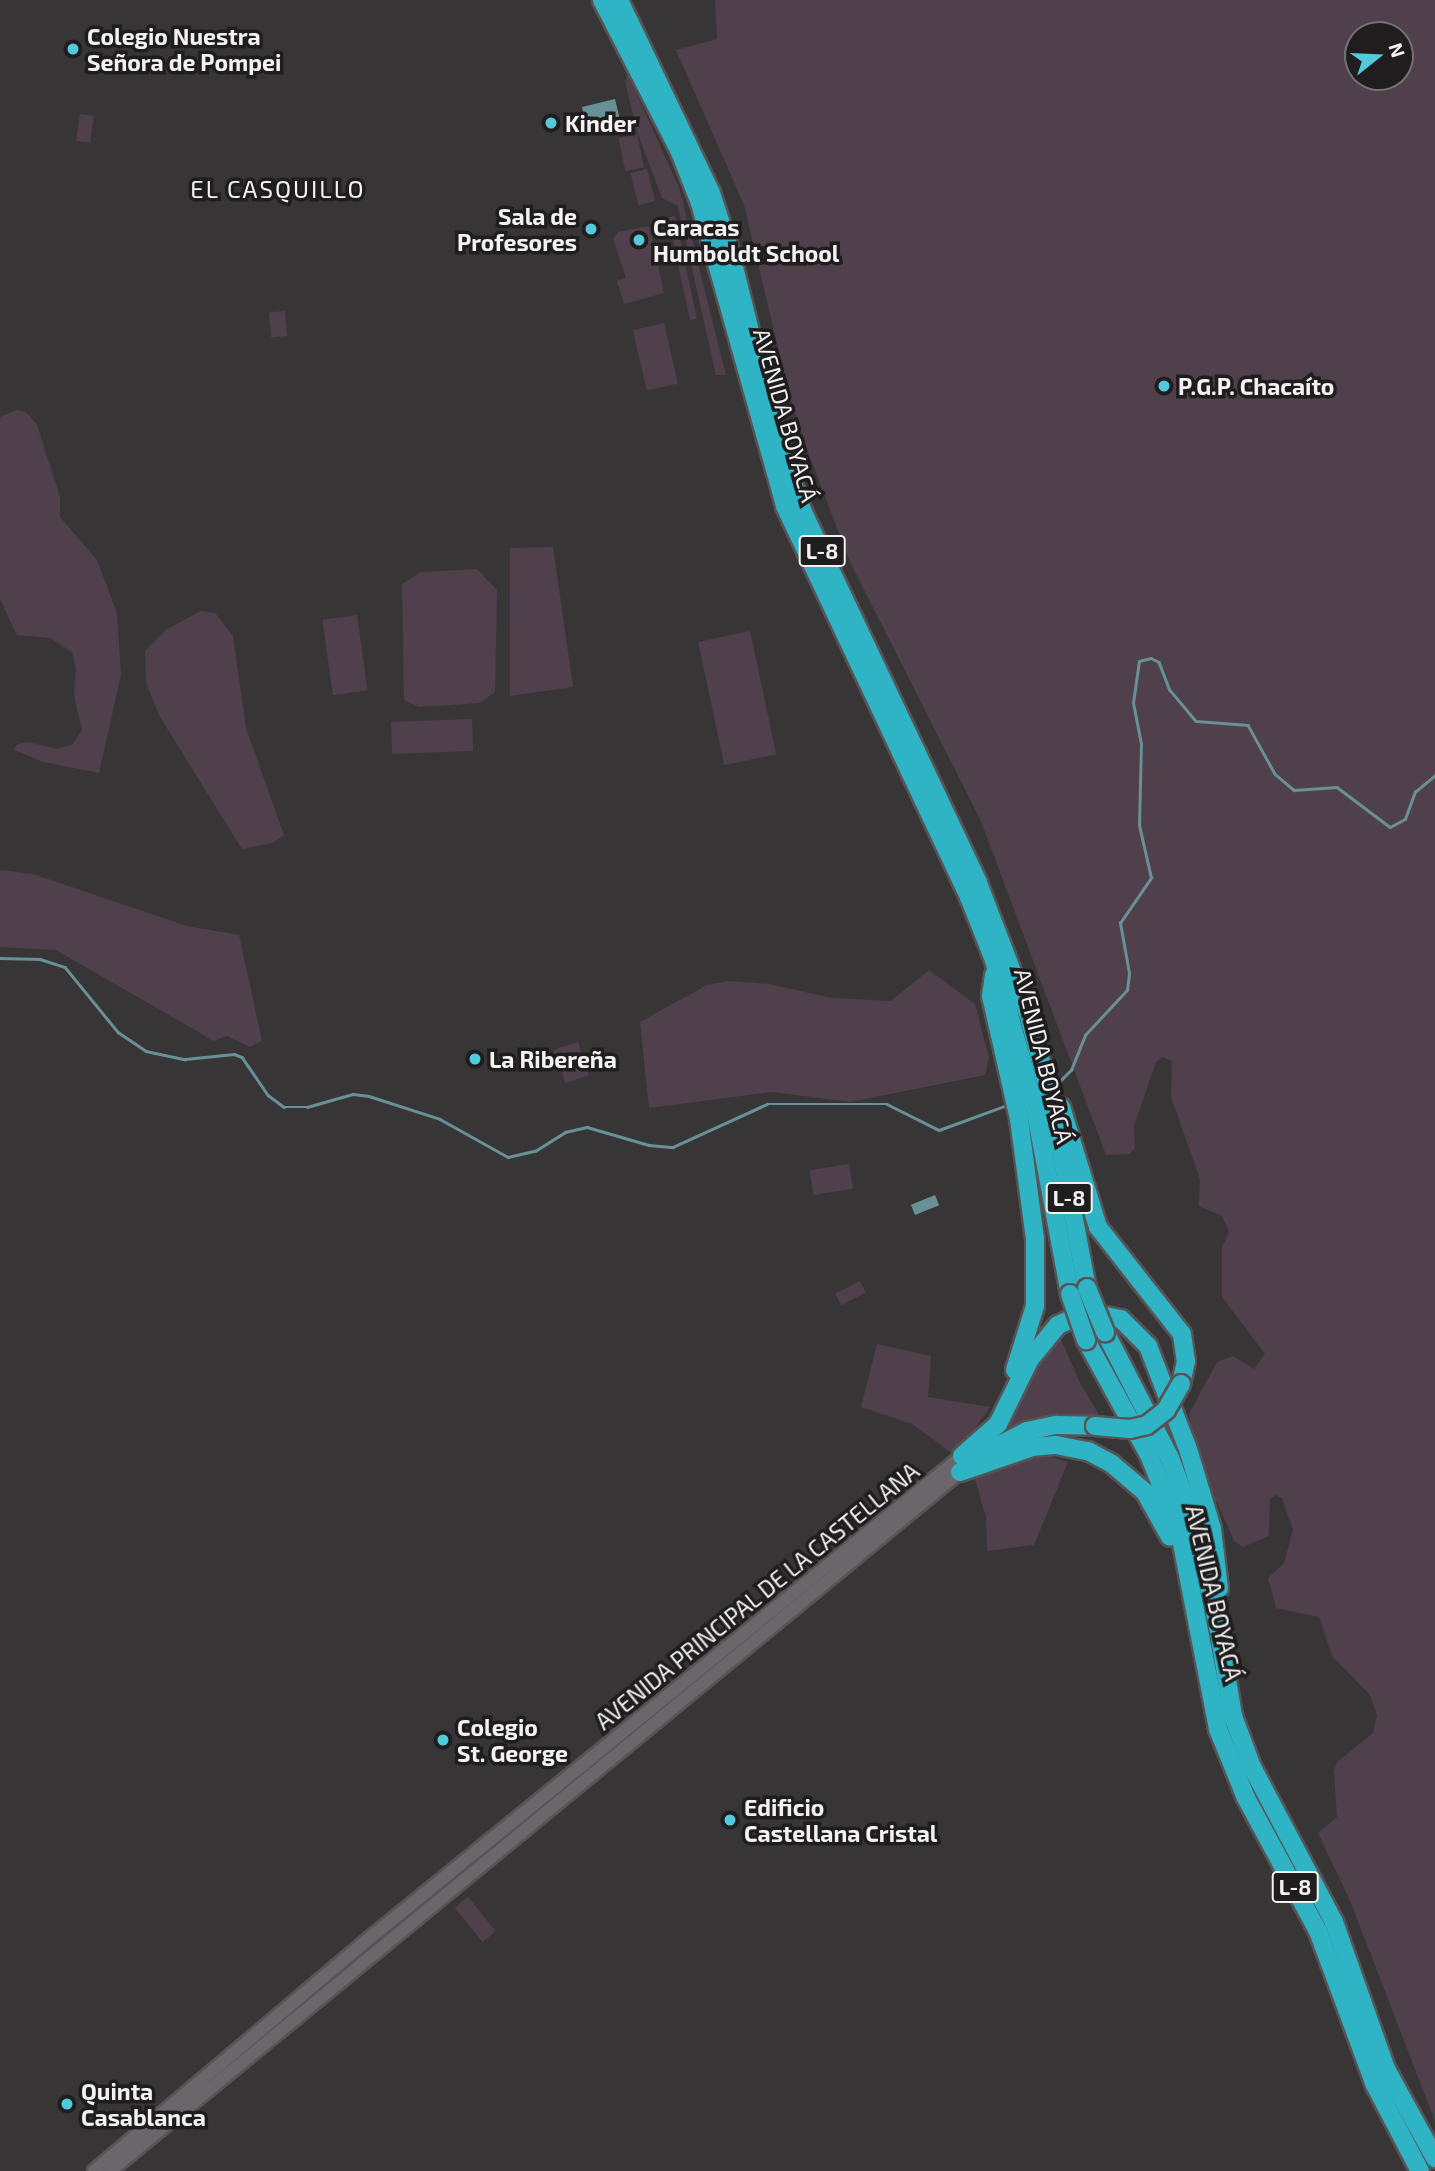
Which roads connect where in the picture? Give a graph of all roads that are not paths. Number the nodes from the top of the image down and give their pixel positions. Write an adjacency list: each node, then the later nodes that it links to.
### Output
1 (603, 0): 3 (highway, AVENIDA BOYACÁ / L-8)
2 (619, 0): 3 (highway, AVENIDA BOYACÁ / L-8)
3 (1031, 1066): 4 (highway); 4 (highway, AVENIDA BOYACÁ / L-8)
4 (1042, 1112): 5 (highway, AVENIDA BOYACÁ / L-8); 6 (highway); 6 (highway, bridge)
5 (1079, 1291): 7 (highway, AVENIDA BOYACÁ / L-8, bridge); 8 (highway, AVENIDA BOYACÁ / L-8, bridge)
6 (961, 1464): 7 (highway); 8 (highway); 10 (street, AVENIDA PRINCIPAL DE LA CASTELLANA); 11 (street, AVENIDA PRINCIPAL DE LA CASTELLANA)
7 (1189, 1578): 12 (highway, AVENIDA BOYACÁ / L-8)
8 (1217, 1620): 9 (highway, AVENIDA BOYACÁ / L-8)
9 (1435, 2158)
10 (94, 2171)
11 (110, 2171)
12 (1420, 2171)

